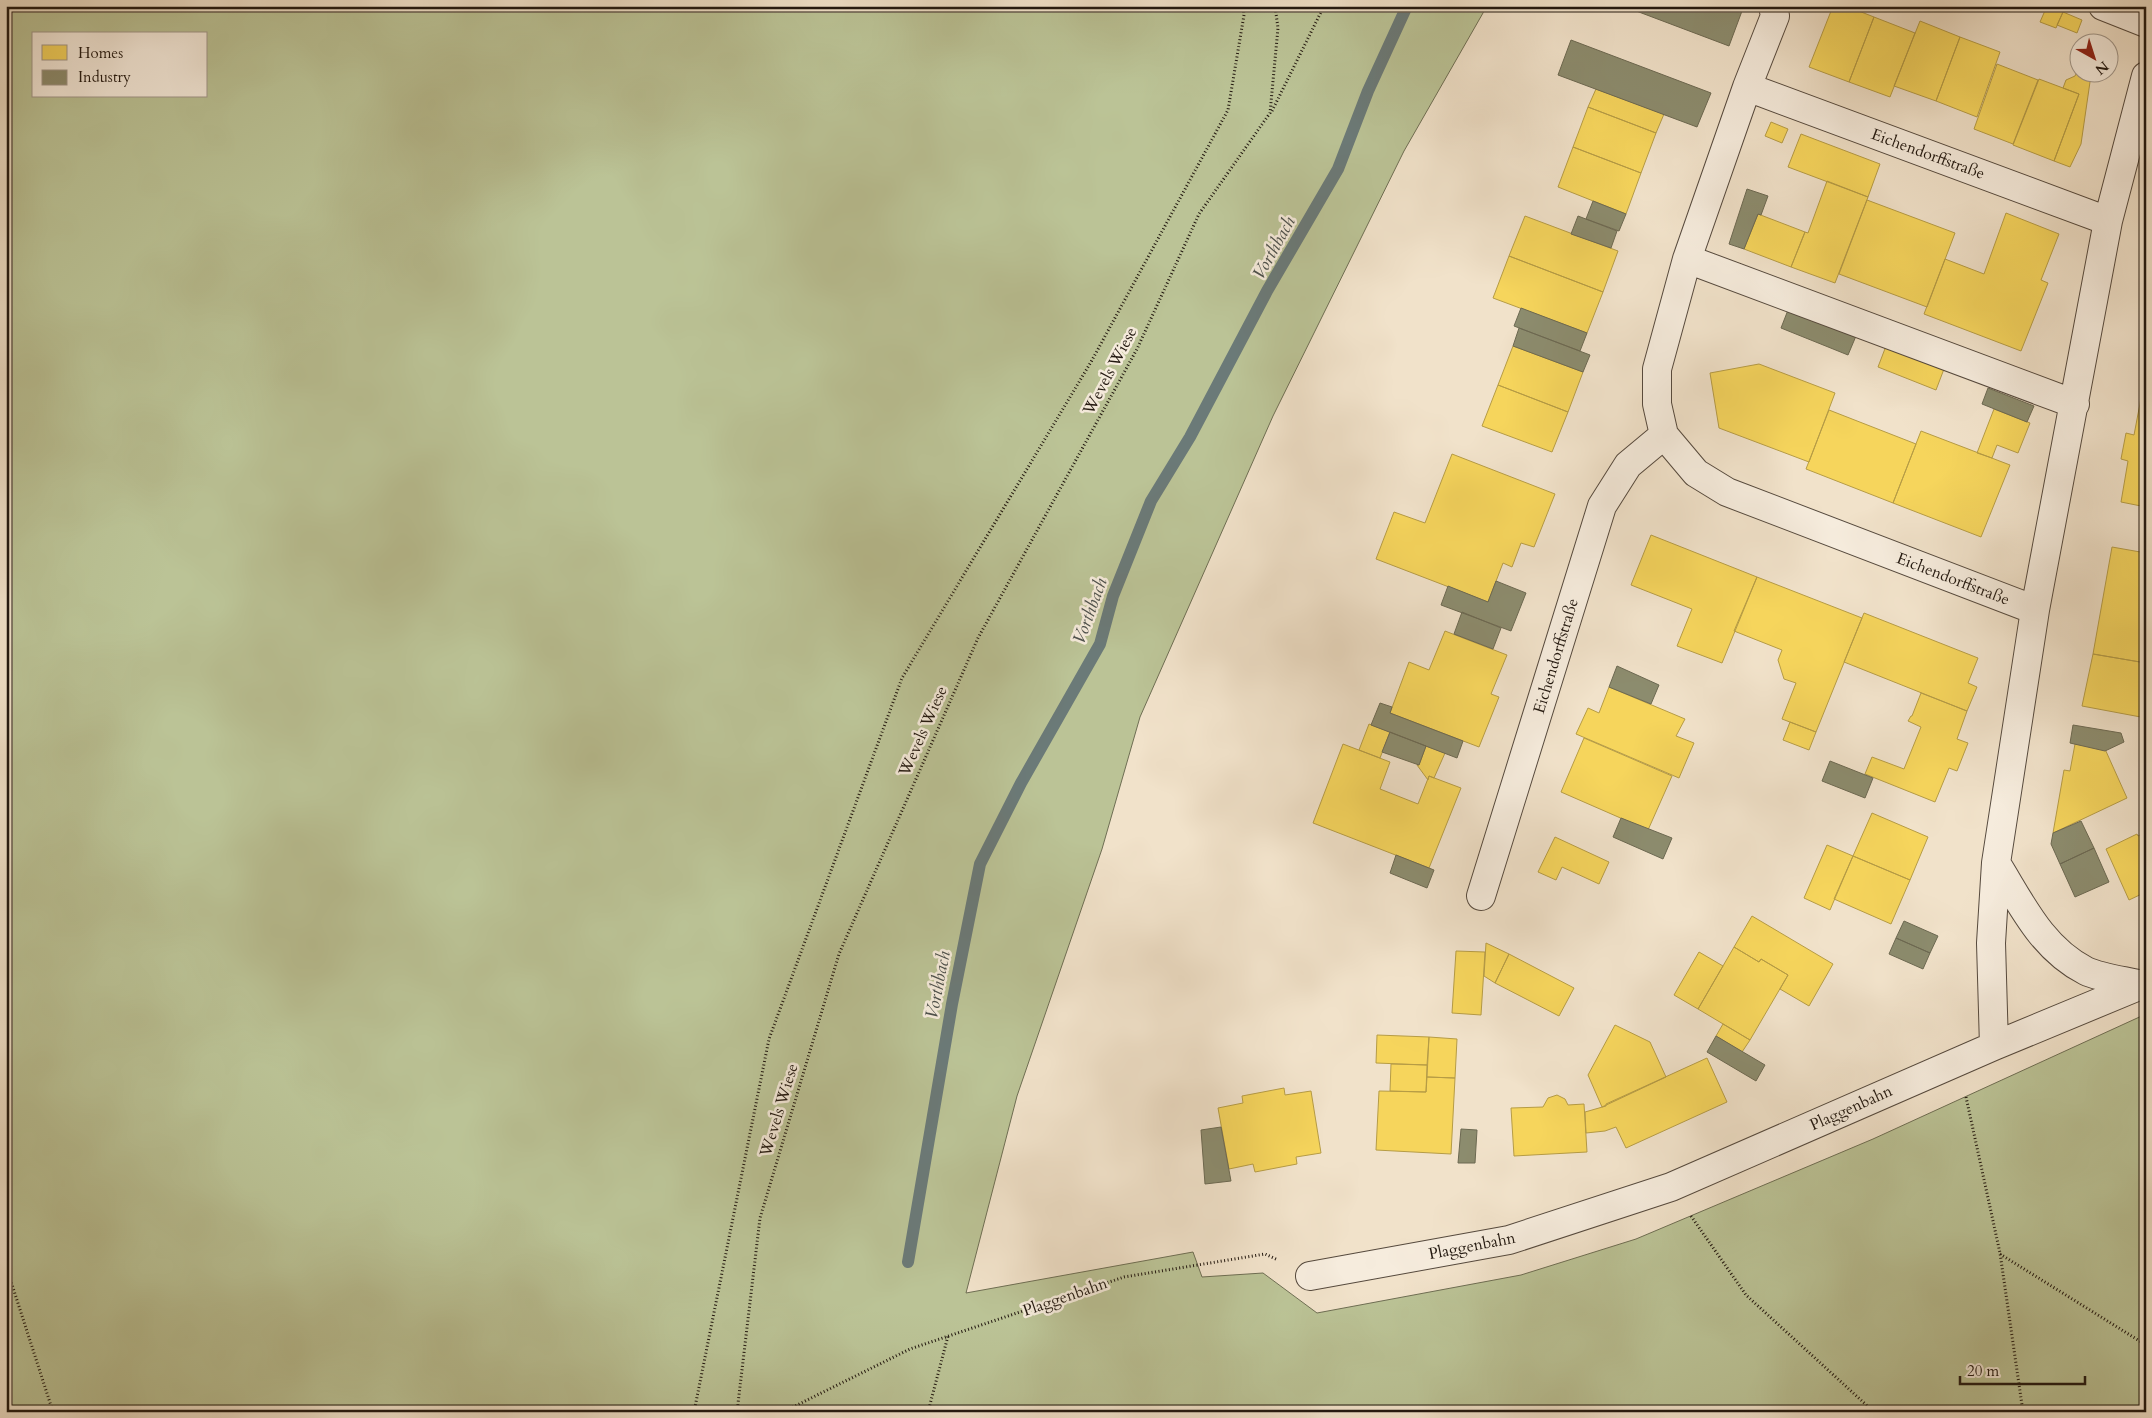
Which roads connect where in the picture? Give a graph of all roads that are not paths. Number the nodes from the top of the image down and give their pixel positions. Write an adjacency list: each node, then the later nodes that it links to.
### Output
1 (1773, 6): 5 (street, Eichendorffstraße)
2 (2102, 6): 3 (street)
3 (2146, 23)
4 (2146, 76): 6 (street)
5 (1748, 88): 6 (street, Eichendorffstraße); 7 (street, Eichendorffstraße)
6 (2108, 221): 8 (street)
7 (1687, 259): 8 (street); 9 (street, Eichendorffstraße)
8 (2075, 404): 10 (street)
9 (1664, 435): 10 (street, Eichendorffstraße); 12 (street, Eichendorffstraße)
10 (2035, 610): 11 (street)
11 (1996, 863): 13 (street); 14 (street)
12 (1481, 896)
13 (2144, 984): 14 (street, Plaggenbahn)
14 (1994, 1046): 15 (street, Plaggenbahn)
15 (1310, 1276)

